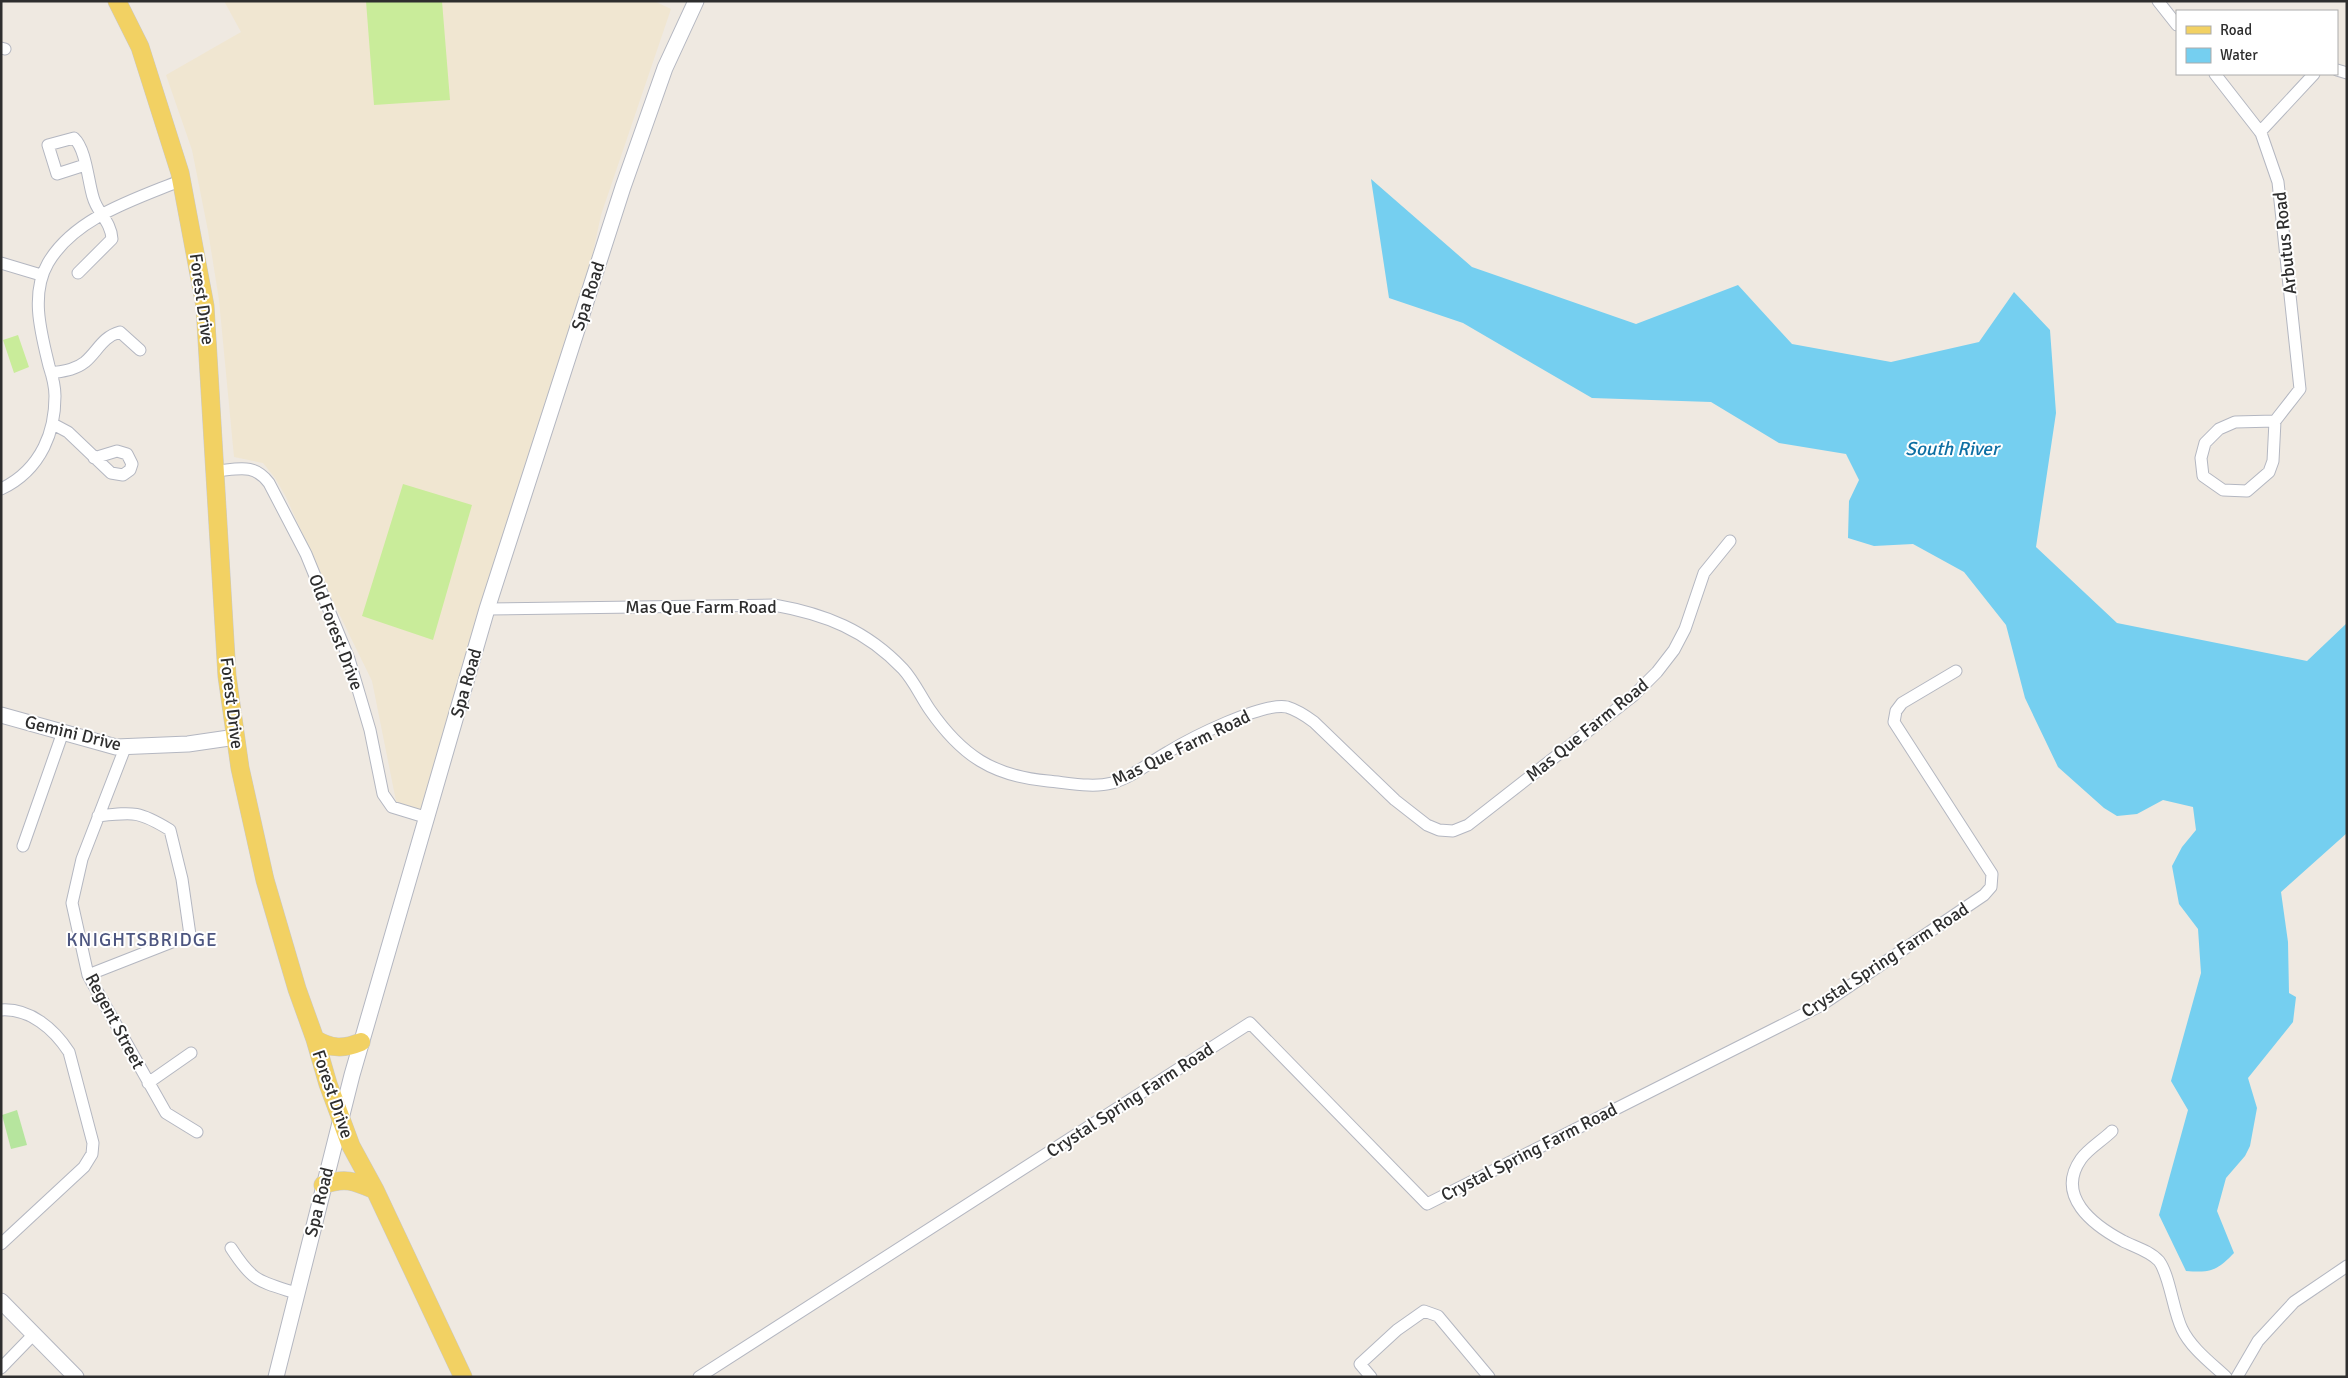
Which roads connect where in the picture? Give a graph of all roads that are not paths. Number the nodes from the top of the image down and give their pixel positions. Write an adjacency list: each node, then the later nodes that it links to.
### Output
1 (117, 1): 9 (main road, Forest Drive)
2 (696, 1): 22 (street, Spa Road)
3 (2158, 1): 4 (street)
4 (2176, 24)
5 (2216, 75): 7 (street, Arbutus Road)
6 (2313, 75): 7 (street)
7 (2260, 132): 16 (street, Arbutus Road)
8 (85, 165): 10 (street)
9 (182, 180): 10 (street); 19 (main road, Forest Drive)
10 (102, 215): 12 (street); 13 (street)
11 (1, 263): 13 (street)
12 (78, 273)
13 (41, 275): 15 (street)
14 (140, 350): 15 (street)
15 (51, 373): 17 (street)
16 (2275, 421): 16 (street)
17 (53, 424): 18 (street); 20 (street)
18 (94, 458)
19 (216, 471): 26 (main road, Forest Drive); 29 (street, Old Forest Drive)
20 (1, 489)
21 (1730, 541): 22 (street, Mas Que Farm Road)
22 (487, 609): 29 (street, Spa Road)
23 (1956, 672): 52 (street, Crystal Spring Farm Road)
24 (1, 715): 25 (street, Gemini Drive)
25 (62, 732): 27 (street, Gemini Drive); 30 (street)
26 (236, 737): 27 (street, Gemini Drive); 33 (main road, Forest Drive)
27 (125, 748): 28 (street, Regent Street)
28 (98, 816): 31 (street, Regent Street); 31 (street)
29 (428, 818): 34 (street, Spa Road)
30 (23, 846)
31 (88, 975): 36 (street, Regent Street)
32 (1, 1010): 42 (street)
33 (315, 1039): 34 (main road); 37 (main road, Forest Drive)
34 (361, 1042): 37 (street, Spa Road)
35 (191, 1053): 36 (street)
36 (148, 1083): 38 (street, Regent Street)
37 (341, 1120): 40 (street, Spa Road); 41 (main road, Forest Drive)
38 (197, 1132)
39 (2112, 1132): 55 (street)
40 (322, 1185): 41 (main road); 45 (street, Spa Road)
41 (375, 1190): 51 (main road, Forest Drive)
42 (1, 1244)
43 (231, 1248): 45 (street)
44 (2347, 1266): 56 (street)
45 (296, 1293): 50 (street, Spa Road)
46 (1, 1301): 47 (street)
47 (34, 1334): 48 (street); 49 (street)
48 (1, 1368)
49 (76, 1377)
50 (276, 1377)
51 (463, 1377)
52 (699, 1377)
53 (1370, 1377): 54 (street)
54 (1489, 1377)
55 (2226, 1377)
56 (2237, 1377)

